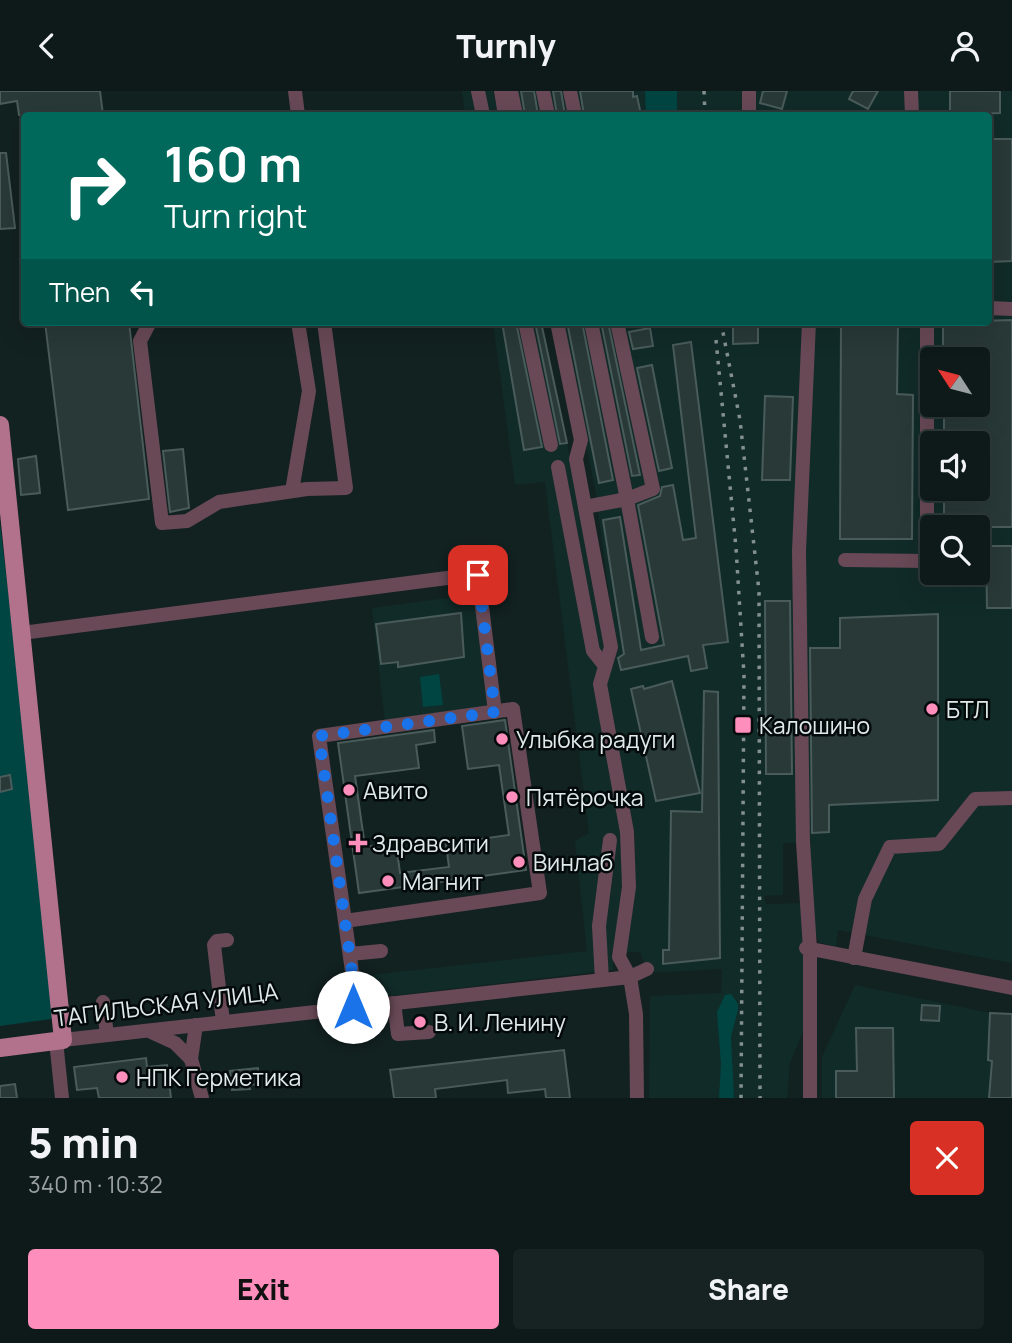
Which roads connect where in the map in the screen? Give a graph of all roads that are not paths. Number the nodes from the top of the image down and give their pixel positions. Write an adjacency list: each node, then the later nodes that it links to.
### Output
1 (295, 91): 9 (street)
2 (478, 91): 10 (street)
3 (501, 91): 11 (street)
4 (511, 91): 12 (street)
5 (543, 91): 13 (street)
6 (570, 91): 14 (street)
7 (749, 91): 15 (street)
8 (911, 91): 16 (street)
9 (298, 112)
10 (482, 112)
11 (504, 112)
12 (515, 112)
13 (547, 112)
14 (574, 112)
15 (749, 112)
16 (912, 112)
17 (992, 309): 18 (street)
18 (1012, 309)
19 (148, 326): 31 (street)
20 (299, 326): 31 (street)
21 (325, 326): 31 (street)
22 (526, 326): 29 (street)
23 (558, 326): 33 (street)
24 (592, 326): 32 (street)
25 (618, 326): 32 (street)
26 (809, 326): 43 (street)
27 (927, 326): 34 (street)
28 (0, 425): 35 (main road)
29 (551, 445)
30 (558, 467): 37 (street)
31 (292, 491)
32 (627, 499): 33 (street); 36 (street)
33 (585, 507): 37 (street)
34 (845, 560)
35 (22, 633): 38 (street); 59 (main road)
36 (652, 637)
37 (605, 666): 48 (street)
38 (495, 712): 41 (street); 41 (street)
39 (1012, 798): 46 (street)
40 (610, 840): 49 (street)
41 (345, 921): 45 (street)
42 (227, 940): 54 (street)
43 (808, 949): 46 (street); 65 (street)
44 (382, 951): 45 (street)
45 (350, 954): 53 (street)
46 (854, 958): 50 (street)
47 (647, 969): 48 (street)
48 (631, 977): 49 (street, ТАГИЛЬСКАЯ УЛИЦА); 64 (street)
49 (603, 980): 52 (street, ТАГИЛЬСКАЯ УЛИЦА)
50 (1012, 988)
51 (103, 1002): 58 (street)
52 (394, 1003): 53 (street, ТАГИЛЬСКАЯ УЛИЦА); 57 (street)
53 (357, 1007): 54 (street, ТАГИЛЬСКАЯ УЛИЦА)
54 (223, 1022): 55 (street, ТАГИЛЬСКАЯ УЛИЦА)
55 (196, 1025): 56 (street, ТАГИЛЬСКАЯ УЛИЦА); 61 (street)
56 (146, 1031): 58 (street, ТАГИЛЬСКАЯ УЛИЦА); 61 (street)
57 (429, 1032)
58 (107, 1035): 59 (street, ТАГИЛЬСКАЯ УЛИЦА)
59 (60, 1041): 60 (main road, ТАГИЛЬСКАЯ УЛИЦА); 62 (street)
60 (0, 1048)
61 (191, 1059): 63 (street)
62 (62, 1098)
63 (201, 1098)
64 (637, 1098)
65 (810, 1098)

